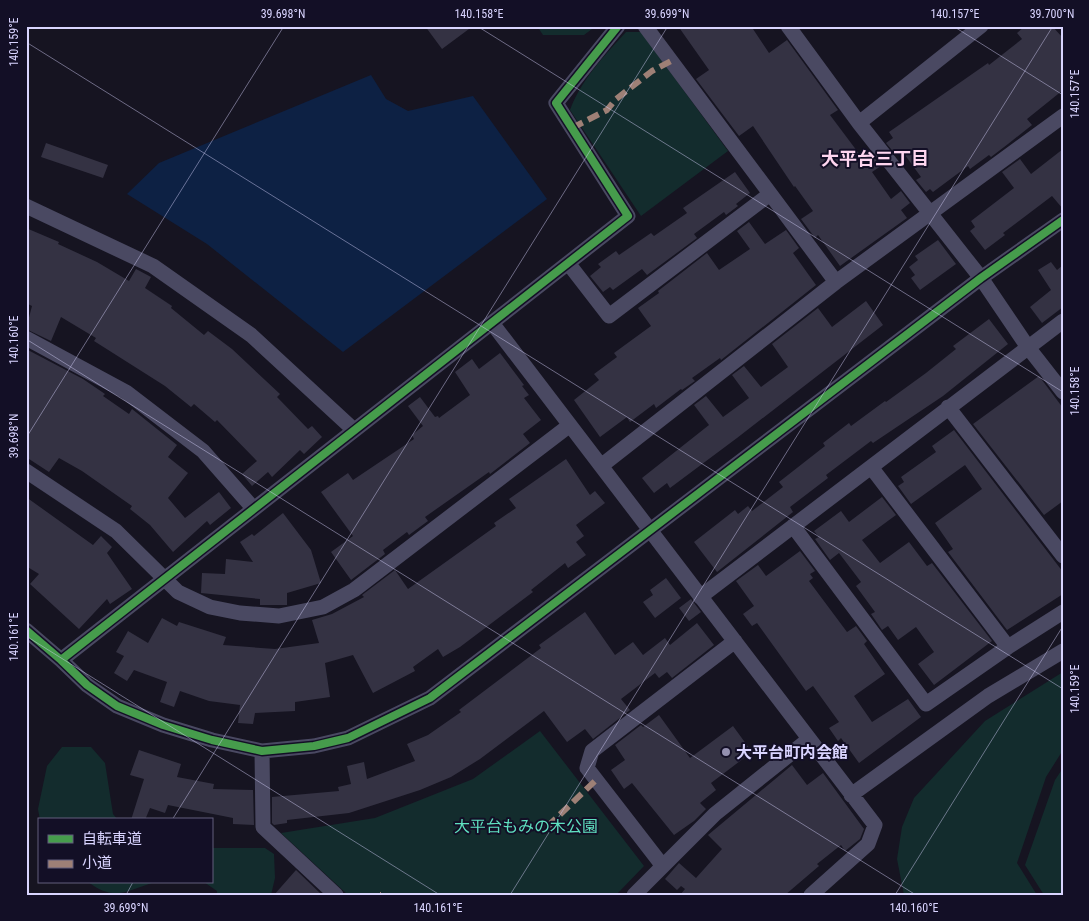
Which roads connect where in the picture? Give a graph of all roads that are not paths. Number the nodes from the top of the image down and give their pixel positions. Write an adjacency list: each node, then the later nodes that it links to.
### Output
1 (618, 26): 11 (street)
2 (645, 26): 7 (street)
3 (981, 26): 6 (street)
4 (791, 27): 6 (street)
5 (1063, 116): 9 (street)
6 (859, 123): 9 (street)
7 (770, 194): 11 (street); 13 (street)
8 (26, 206): 21 (street)
9 (930, 212): 12 (street); 13 (street)
10 (1063, 220): 12 (street)
11 (568, 263): 15 (street)
12 (981, 278): 17 (street); 27 (street)
13 (836, 282): 22 (street)
14 (1063, 321): 17 (street)
15 (492, 323): 20 (street); 21 (street)
16 (26, 338): 25 (street)
17 (1028, 346): 18 (street); 19 (street)
18 (1063, 392)
19 (948, 407): 23 (street); 28 (street)
20 (570, 425): 22 (street); 29 (street)
21 (354, 430): 25 (street)
22 (601, 466): 27 (street)
23 (871, 467): 26 (street); 34 (street)
24 (26, 471): 29 (street)
25 (253, 508): 29 (street)
26 (793, 526): 30 (street); 34 (street)
27 (650, 530): 30 (street); 38 (street)
28 (1063, 556)
29 (163, 579): 36 (street)
30 (700, 597): 33 (street)
31 (1063, 612): 34 (street)
32 (26, 630): 36 (street)
33 (735, 642): 37 (street); 40 (street)
34 (1008, 647)
35 (1063, 651): 39 (street)
36 (61, 660): 38 (street)
37 (809, 739): 39 (street); 40 (street)
38 (262, 751): 41 (street)
39 (851, 795): 43 (street)
40 (662, 865): 42 (street)
41 (336, 895)
42 (634, 895)
43 (811, 895)

